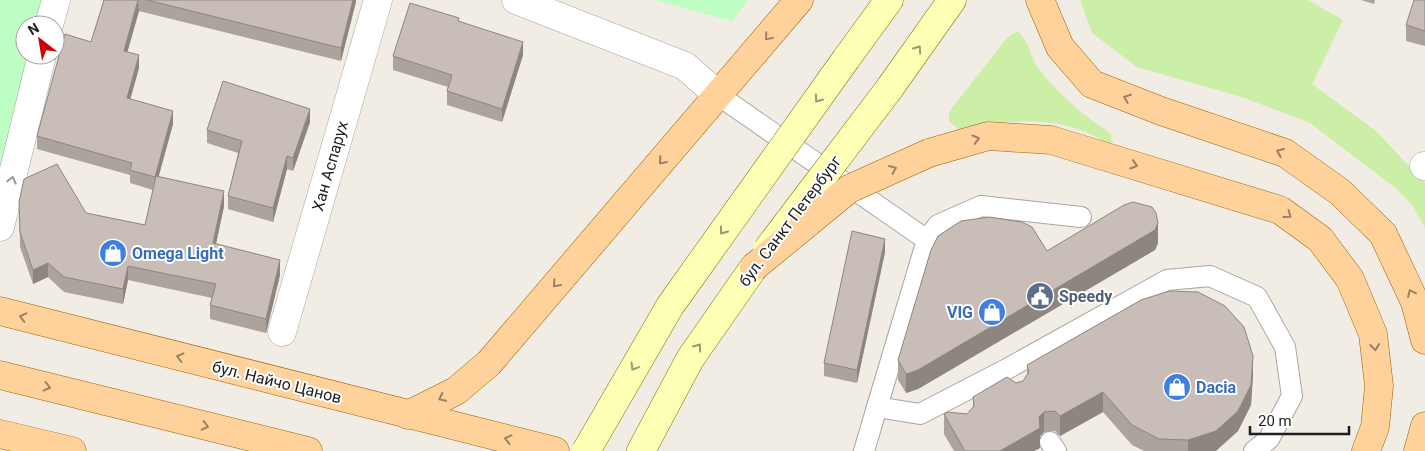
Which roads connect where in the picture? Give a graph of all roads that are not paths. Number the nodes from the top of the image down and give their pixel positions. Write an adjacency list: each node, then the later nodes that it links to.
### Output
1 (56, 0): 8 (street)
2 (378, 0): 16 (street, Хан Аспарух)
3 (516, 0): 10 (street)
4 (799, 0): 10 (main road, one-way to 10)
5 (889, 0): 28 (main road, one-way to 28, bridge)
6 (952, 0): 14 (main road, бул. Санкт Петербург, one-way to 6, bridge)
7 (1040, 0): 17 (main road, one-way to 7)
8 (52, 15)
9 (40, 65): 12 (street, one-way to 9)
10 (718, 95): 13 (lane); 21 (main road, one-way to 21)
11 (1081, 217): 13 (lane)
12 (0, 227)
13 (927, 240): 19 (lane)
14 (754, 267): 29 (main road, бул. Санкт Петербург, one-way to 14); 32 (main road, one-way to 32, bridge)
15 (0, 311): 21 (main road, бул. Найчо Цанов, one-way to 15)
16 (282, 332)
17 (1425, 340)
18 (0, 375): 26 (main road, one-way to 26)
19 (877, 407): 20 (lane); 30 (lane)
20 (920, 414): 22 (lane); 31 (lane)
21 (408, 415): 27 (main road, бул. Найчо Цанов, one-way to 21)
22 (946, 419)
23 (1425, 426): 33 (main road)
24 (0, 434): 25 (main road)
25 (72, 451)
26 (308, 451)
27 (555, 451)
28 (586, 451)
29 (641, 451)
30 (864, 451)
31 (1254, 451)
32 (1366, 451)
33 (1418, 451)

